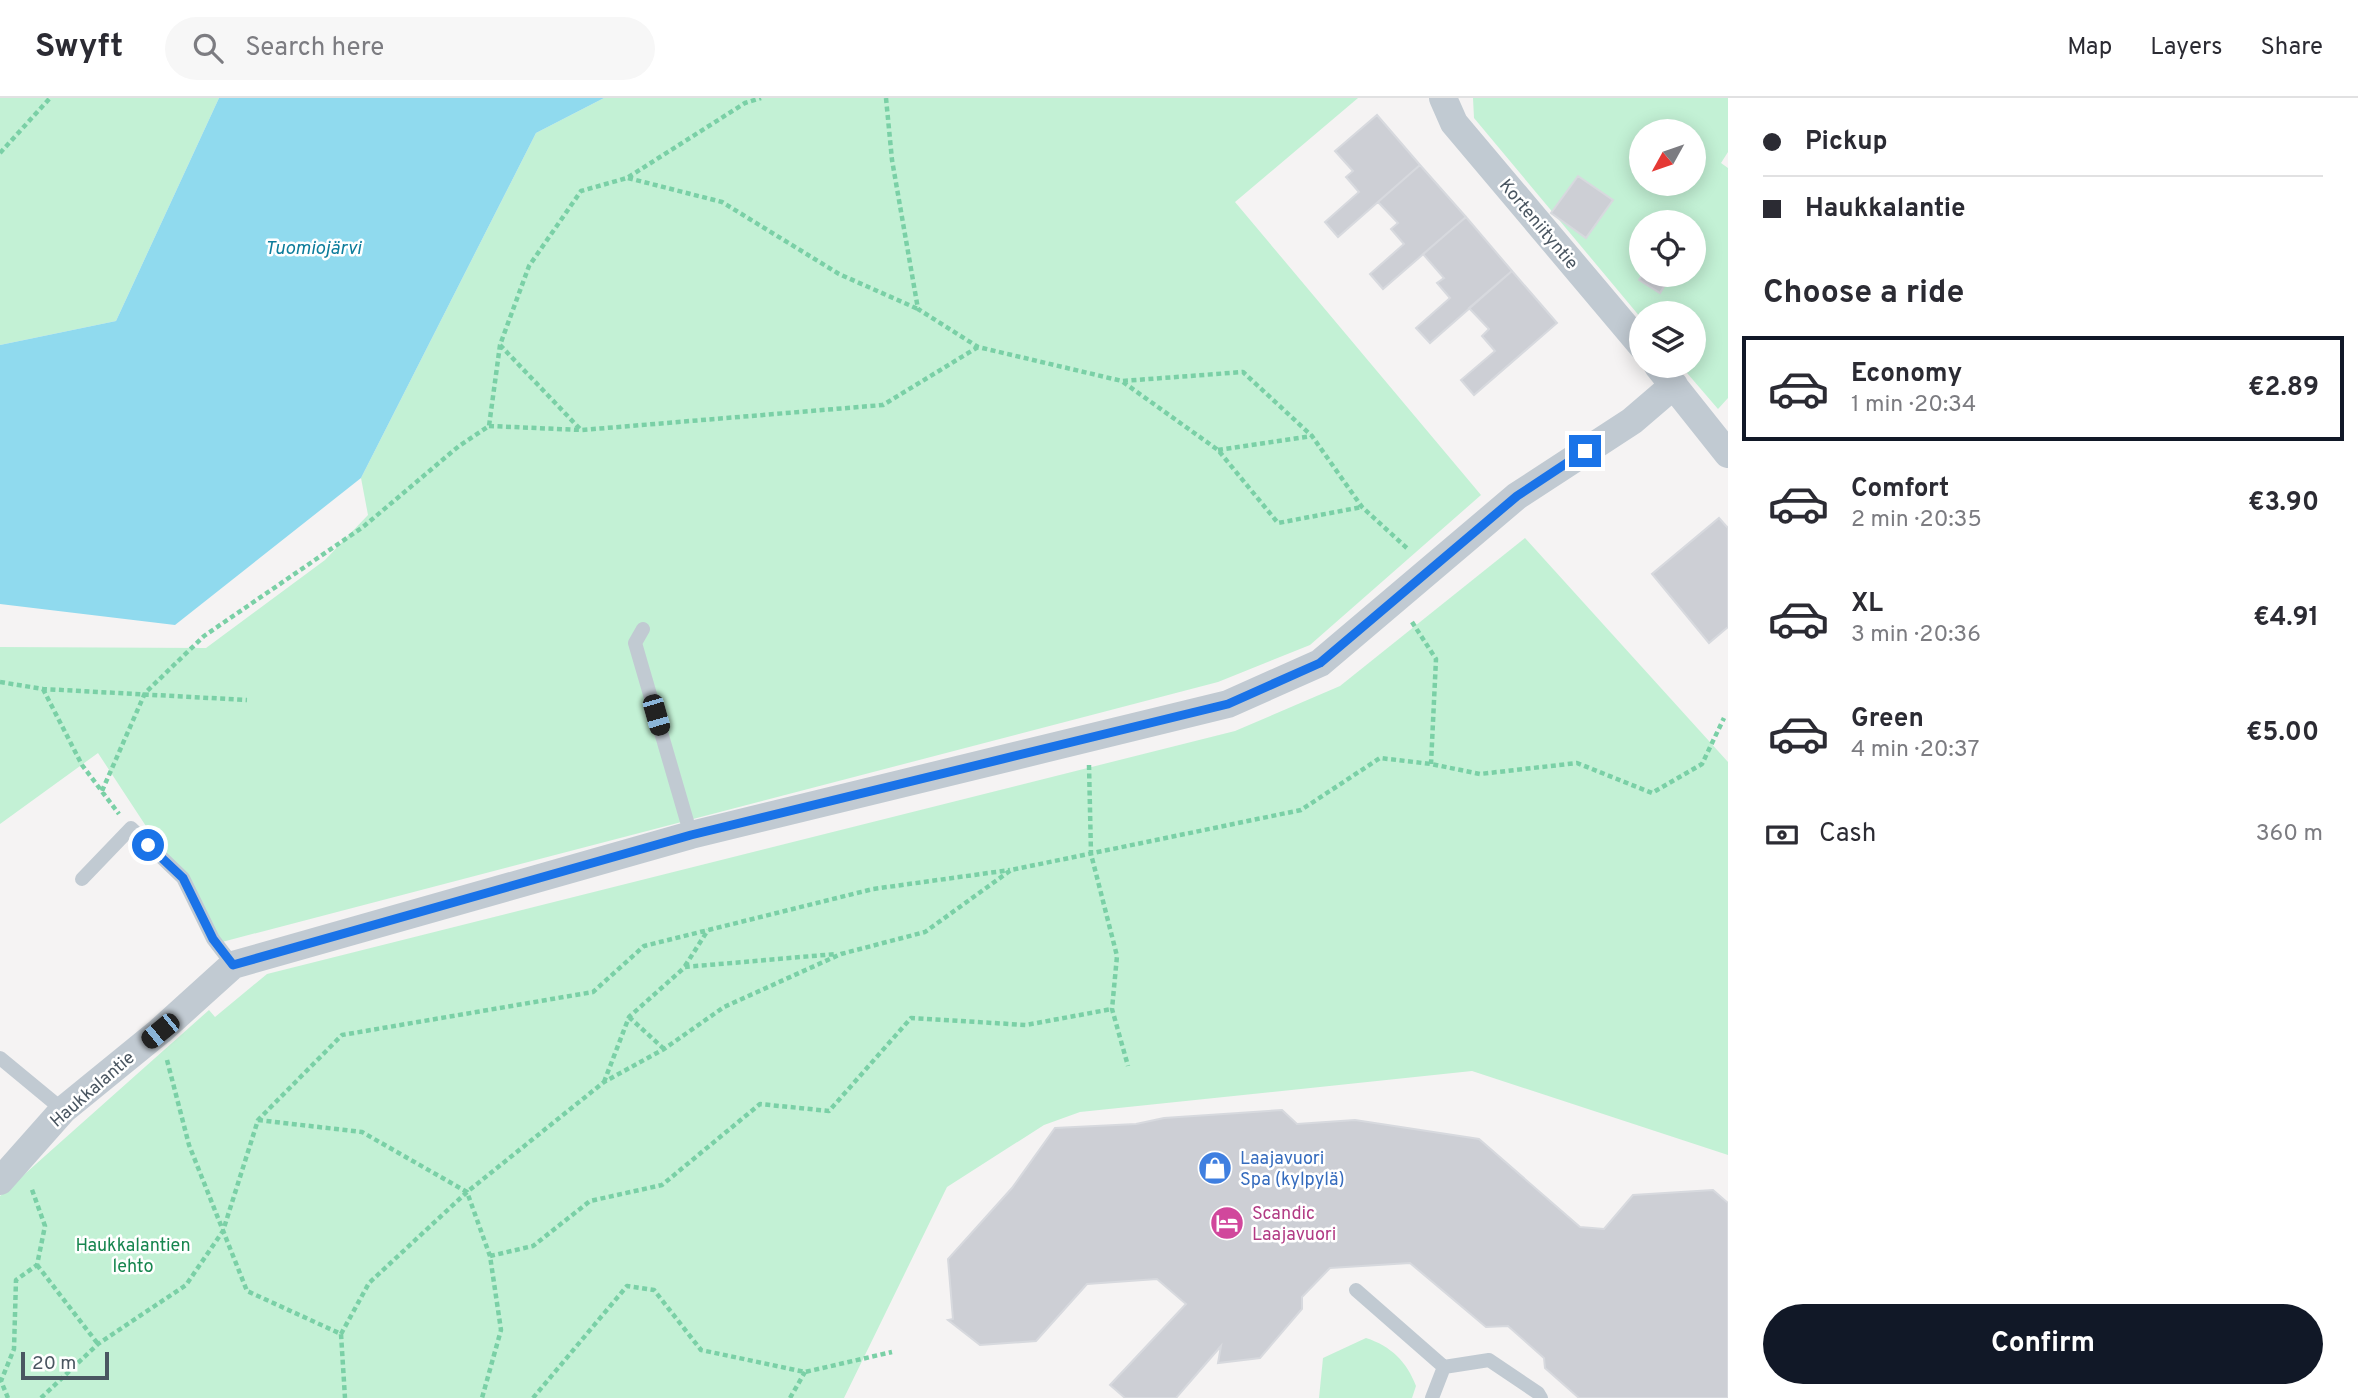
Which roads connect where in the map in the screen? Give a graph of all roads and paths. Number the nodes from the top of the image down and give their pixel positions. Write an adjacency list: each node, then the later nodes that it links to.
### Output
1 (50, 98): 5 (path)
2 (761, 98): 6 (path)
3 (886, 98): 7 (path)
4 (1443, 98): 8 (street, Korteniityntie)
5 (0, 153)
6 (627, 178): 7 (path); 9 (path)
7 (918, 309): 10 (path)
8 (1629, 331)
9 (500, 345): 14 (path); 15 (path)
10 (978, 347): 13 (path); 15 (path)
11 (1664, 378): 20 (street, Haukkalantie)
12 (1668, 378): 18 (street)
13 (1122, 381): 16 (path); 17 (path)
14 (489, 426): 15 (path); 25 (path)
15 (582, 430)
16 (1312, 436): 17 (path); 19 (path)
17 (1218, 450): 19 (path)
18 (1728, 454)
19 (1362, 507): 20 (path)
20 (1431, 569): 21 (street, Haukkalantie)
21 (1396, 598): 28 (street, Haukkalantie); 29 (path)
22 (643, 629): 32 (lane)
23 (0, 682): 24 (path)
24 (43, 689): 25 (path); 30 (path)
25 (145, 693): 26 (path); 30 (path)
26 (247, 700)
27 (1724, 718): 29 (path)
28 (1088, 738): 32 (street, Haukkalantie); 33 (path)
29 (1431, 764): 33 (path)
30 (102, 791): 31 (path)
31 (131, 828): 35 (lane); 38 (lane)
32 (691, 835): 38 (street, Haukkalantie)
33 (1091, 854): 34 (path); 40 (path)
34 (1011, 870): 36 (path); 37 (path)
35 (82, 879)
36 (708, 930): 39 (path); 48 (path)
37 (841, 954): 39 (path); 43 (path)
38 (233, 965): 42 (street, Haukkalantie)
39 (685, 967): 41 (path)
40 (1112, 1009): 45 (path); 52 (path)
41 (629, 1017): 43 (path); 46 (path)
42 (160, 1031): 47 (street, Haukkalantie); 51 (path)
43 (664, 1049): 46 (path)
44 (0, 1058): 47 (lane)
45 (1128, 1066)
46 (604, 1082): 50 (path)
47 (63, 1110): 49 (street, Haukkalantie)
48 (258, 1120): 50 (path); 51 (path)
49 (6, 1172): 53 (path)
50 (467, 1192): 52 (path); 55 (path)
51 (223, 1231): 55 (path); 56 (path)
52 (490, 1256): 63 (path)
53 (37, 1265): 56 (path); 60 (path)
54 (1356, 1290): 58 (lane)
55 (341, 1334): 62 (path)
56 (98, 1344): 61 (path)
57 (892, 1352): 59 (path)
58 (1444, 1367): 66 (lane); 67 (lane)
59 (805, 1372): 64 (path); 65 (path)
60 (8, 1398)
61 (41, 1398)
62 (345, 1398)
63 (482, 1398)
64 (533, 1398)
65 (790, 1398)
66 (1432, 1398)
67 (1541, 1398)

